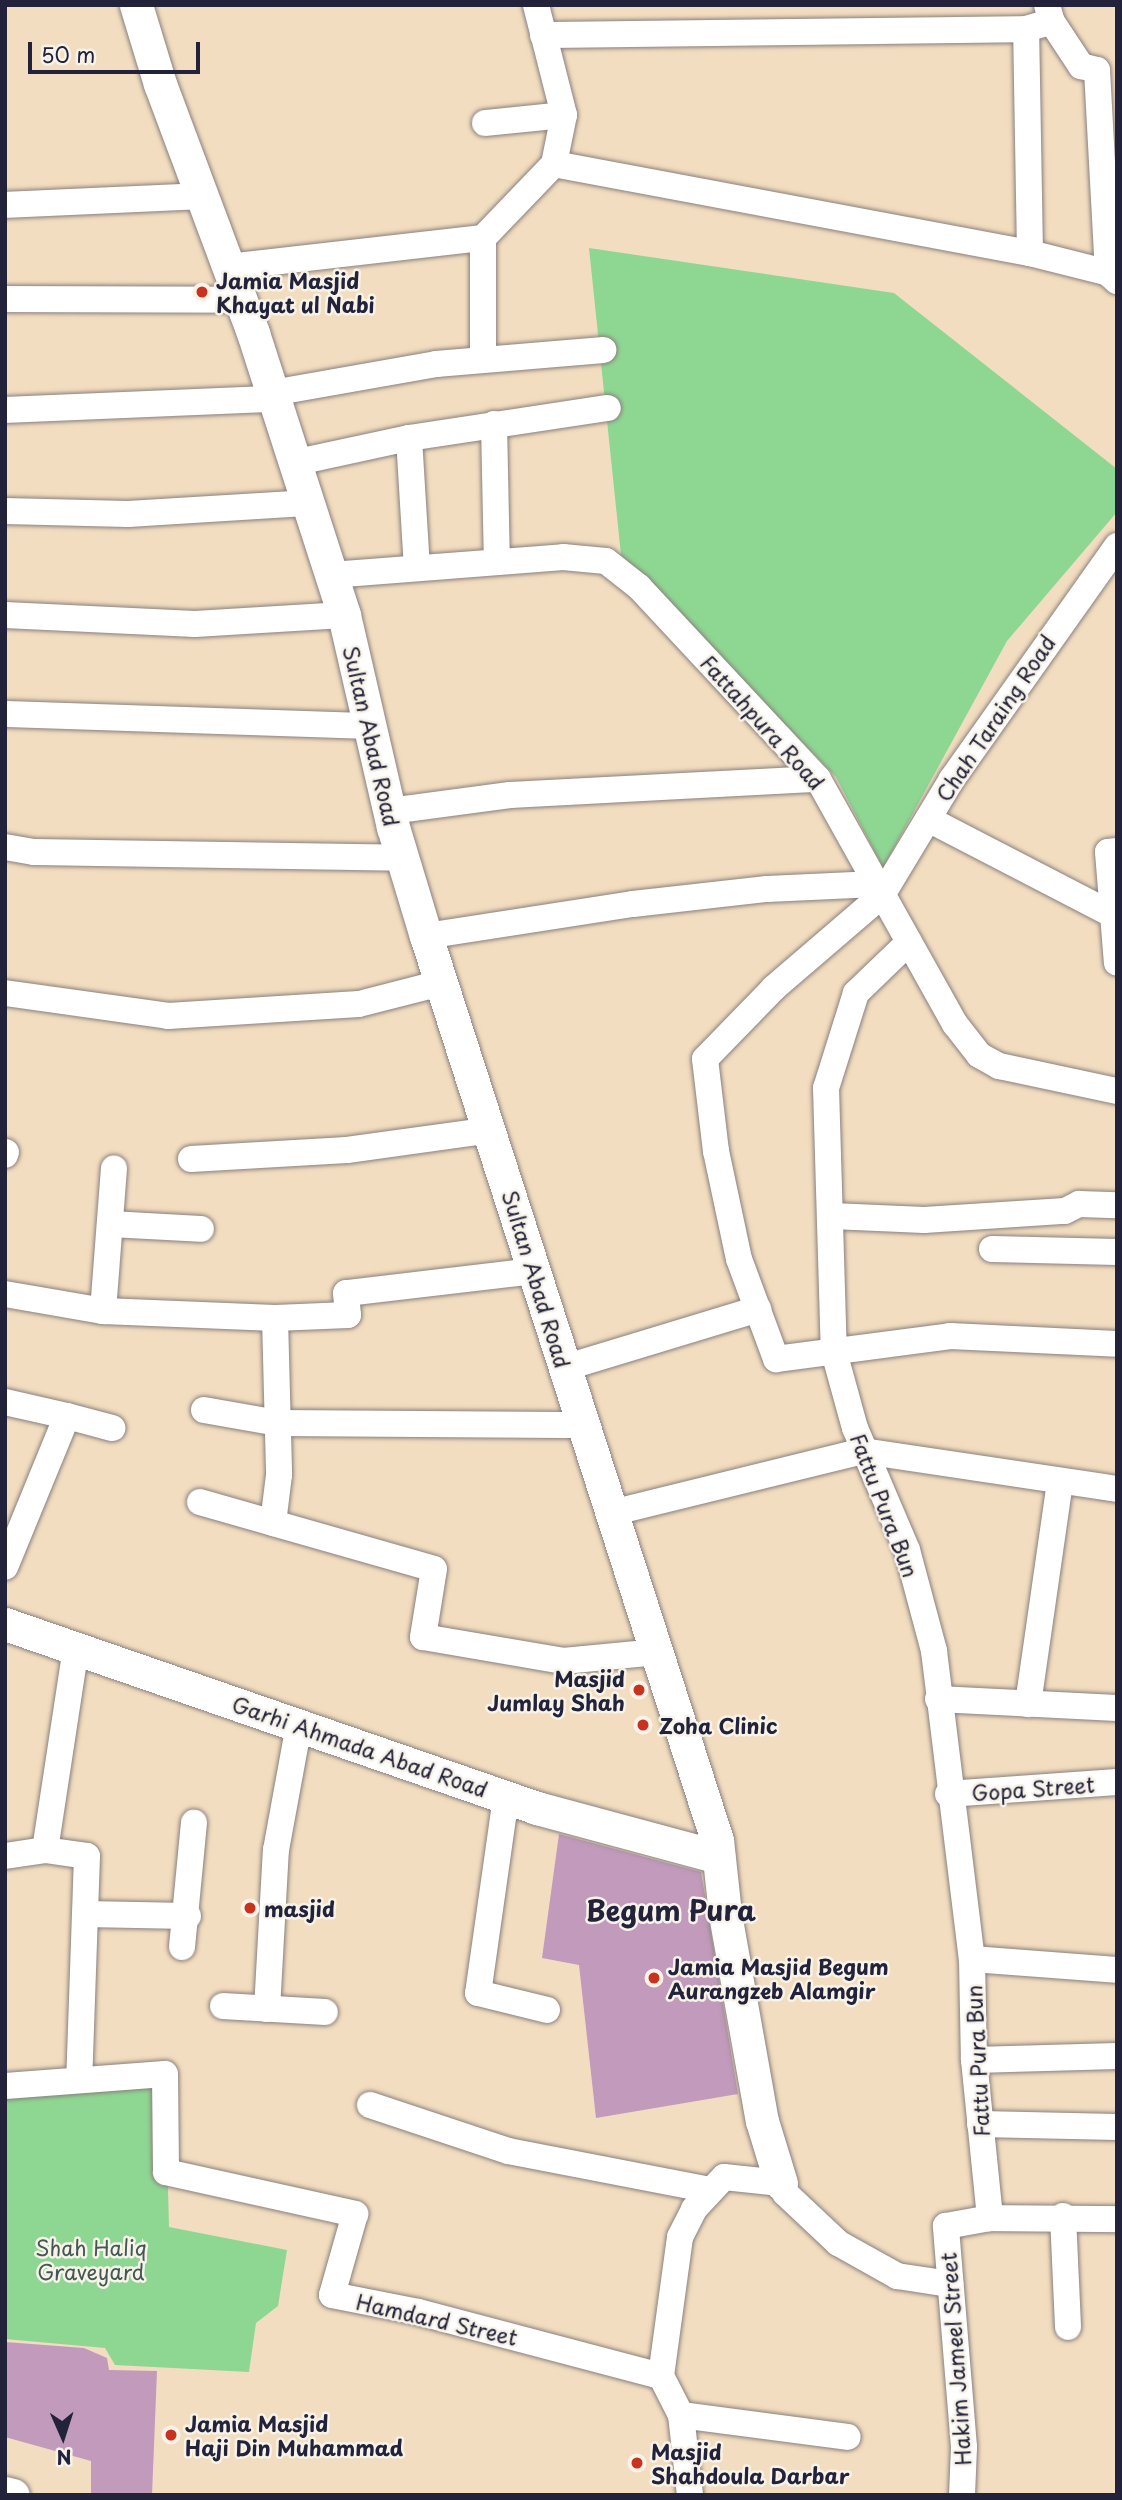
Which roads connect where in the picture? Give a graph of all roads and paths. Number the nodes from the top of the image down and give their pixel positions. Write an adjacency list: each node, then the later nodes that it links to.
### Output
1 (136, 5): 9 (street, Sultan Abad Road)
2 (536, 5): 5 (street)
3 (1050, 14): 4 (street); 14 (street)
4 (1026, 29): 5 (street); 12 (street)
5 (543, 35): 6 (street)
6 (564, 115): 7 (street); 8 (street)
7 (485, 123)
8 (554, 164): 11 (street); 12 (street)
9 (202, 196): 10 (street); 13 (street, Sultan Abad Road)
10 (5, 205)
11 (483, 238): 13 (street); 18 (street)
12 (1030, 253): 14 (street)
13 (228, 267): 16 (street, Sultan Abad Road)
14 (1114, 276)
15 (5, 299): 16 (street)
16 (240, 300): 19 (street, Sultan Abad Road)
17 (603, 350): 18 (street)
18 (483, 360): 19 (street)
19 (272, 396): 21 (street); 24 (street, Sultan Abad Road)
20 (608, 408): 22 (street)
21 (5, 410)
22 (494, 424): 23 (street); 28 (street)
23 (409, 438): 24 (street); 29 (street)
24 (293, 463): 25 (street, Sultan Abad Road)
25 (306, 503): 26 (street); 30 (street, Sultan Abad Road)
26 (5, 511)
27 (1117, 546): 37 (street, Chah Taraing Road)
28 (497, 562): 29 (street, Fattahpura Road); 35 (street, Fattahpura Road)
29 (416, 568): 30 (street, Fattahpura Road)
30 (331, 575): 32 (street, Sultan Abad Road)
31 (5, 615): 32 (street)
32 (344, 615): 34 (street, Sultan Abad Road)
33 (5, 714): 34 (street)
34 (373, 726): 36 (street, Sultan Abad Road)
35 (818, 779): 36 (street); 41 (street, Fattahpura Road)
36 (390, 811): 40 (street, Sultan Abad Road)
37 (928, 819): 41 (street, Chah Taraing Road); 42 (street)
38 (5, 847): 40 (street)
39 (1117, 851): 42 (street)
40 (402, 858): 43 (street, Sultan Abad Road)
41 (879, 890): 43 (street); 44 (street, Fattahpura Road); 60 (street, Chah Taraing Road)
42 (1111, 914): 45 (street)
43 (426, 936): 46 (street, Sultan Abad Road)
44 (909, 943): 48 (street, Fattahpura Road); 53 (street, Fattu Pura Bun)
45 (1117, 963)
46 (441, 983): 47 (street); 49 (street, Sultan Abad Road)
47 (5, 993)
48 (1117, 1091)
49 (491, 1130): 50 (street); 58 (street, Sultan Abad Road)
50 (191, 1159)
51 (114, 1168): 54 (street)
52 (1117, 1205): 53 (street)
53 (832, 1216): 64 (street, Fattu Pura Bun)
54 (110, 1224): 55 (street); 61 (street)
55 (201, 1229)
56 (992, 1249): 57 (street)
57 (1117, 1252)
58 (534, 1271): 62 (street); 65 (street, Sultan Abad Road)
59 (5, 1294): 61 (street)
60 (758, 1309): 64 (street); 65 (street)
61 (103, 1311): 62 (street)
62 (275, 1318): 69 (street)
63 (1117, 1344): 64 (street)
64 (834, 1352): 72 (street, Fattu Pura Bun)
65 (564, 1368): 70 (street, Sultan Abad Road)
66 (5, 1402): 68 (street)
67 (204, 1410): 69 (street)
68 (67, 1416): 71 (street); 78 (street)
69 (278, 1423): 70 (street); 77 (street)
70 (582, 1425): 76 (street, Sultan Abad Road)
71 (112, 1428)
72 (863, 1451): 73 (street); 76 (street); 82 (street, Fattu Pura Bun)
73 (1060, 1480): 74 (street); 83 (street)
74 (1117, 1489)
75 (200, 1502): 77 (street)
76 (611, 1513): 81 (street, Sultan Abad Road)
77 (273, 1522): 81 (street)
78 (5, 1567)
79 (5, 1624): 80 (street, Garhi Ahmada Abad Road)
80 (76, 1648): 85 (street, Garhi Ahmada Abad Road); 90 (street)
81 (658, 1652): 92 (street, Sultan Abad Road)
82 (938, 1699): 83 (street); 87 (street, Fattu Pura Bun)
83 (1028, 1704): 84 (street)
84 (1117, 1709)
85 (299, 1725): 88 (street, Garhi Ahmada Abad Road); 99 (street)
86 (1117, 1782): 87 (street, Gopa Street)
87 (948, 1794): 96 (street, Fattu Pura Bun)
88 (506, 1797): 92 (street, Garhi Ahmada Abad Road); 100 (street)
89 (194, 1823): 94 (street)
90 (45, 1850): 91 (street); 93 (street)
91 (5, 1856)
92 (719, 1857): 109 (street, Sultan Abad Road)
93 (85, 1914): 94 (street); 104 (street)
94 (188, 1916): 95 (street)
95 (182, 1947)
96 (972, 1959): 97 (street); 103 (street, Fattu Pura Bun)
97 (1117, 1970)
98 (223, 2006): 99 (street)
99 (267, 2009): 101 (street)
100 (547, 2010)
101 (325, 2012)
102 (1117, 2056): 103 (street)
103 (974, 2060): 107 (street, Fattu Pura Bun)
104 (79, 2080): 105 (street); 116 (street, Hamdard Street)
105 (5, 2086)
106 (370, 2105): 110 (street)
107 (979, 2124): 108 (street); 112 (street, Fattu Pura Bun)
108 (1117, 2127)
109 (781, 2183): 110 (street); 114 (street)
110 (710, 2190): 116 (street)
111 (1063, 2216): 112 (street); 113 (street); 115 (street)
112 (990, 2218): 114 (street, Hakim Jameel Street)
113 (1117, 2219)
114 (950, 2284): 122 (street, Hakim Jameel Street)
115 (1068, 2327)
116 (661, 2376): 117 (street)
117 (681, 2415): 118 (street); 121 (street)
118 (848, 2437)
119 (5, 2493): 120 (street)
120 (13, 2495)
121 (690, 2495)
122 (962, 2495)

